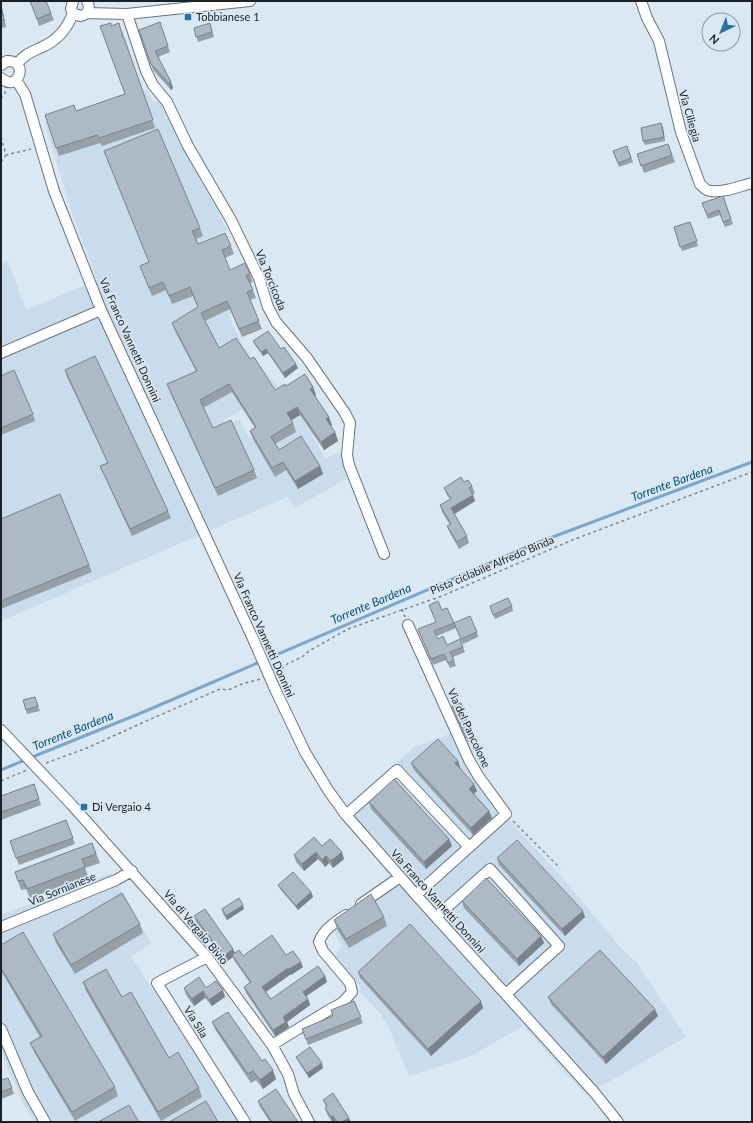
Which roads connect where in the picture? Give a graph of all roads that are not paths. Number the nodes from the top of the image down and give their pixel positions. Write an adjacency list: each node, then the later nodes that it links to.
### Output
1 (73, 1): 5 (street)
2 (87, 1): 6 (street)
3 (250, 1): 7 (street)
4 (641, 1): 12 (street, Via Ciliegia)
5 (73, 13): 6 (street); 8 (street)
6 (87, 13): 7 (street)
7 (127, 14): 15 (street, Via Torcicoda)
8 (17, 64): 9 (street); 11 (street)
9 (1, 65)
10 (1, 78): 11 (street)
11 (16, 80): 13 (street, Via Franco Vannetti Donnini)
12 (752, 183)
13 (101, 310): 14 (street); 18 (street, Via Franco Vannetti Donnini, bridge)
14 (1, 353)
15 (384, 554)
16 (408, 625): 19 (street, Via del Pancolone)
17 (1, 730): 20 (street, Via di Vergaio Bivio)
18 (346, 815): 19 (street); 21 (street, Via Franco Vannetti Donnini)
19 (469, 847): 22 (street)
20 (132, 872): 24 (street, Via Sornianese); 25 (street, Via di Vergaio Bivio)
21 (400, 877): 22 (street, Via Franco Vannetti Donnini); 28 (street)
22 (416, 895): 23 (street, Via Franco Vannetti Donnini)
23 (436, 917): 26 (street, Via Franco Vannetti Donnini); 26 (street)
24 (1, 927)
25 (207, 957): 28 (street, Via di Vergaio Bivio); 30 (street, Via Sila)
26 (506, 994): 32 (street, Via Franco Vannetti Donnini)
27 (1, 1029): 29 (street)
28 (272, 1045): 31 (street, Via di Vergaio Bivio)
29 (45, 1122)
30 (245, 1122)
31 (309, 1122)
32 (618, 1122)

